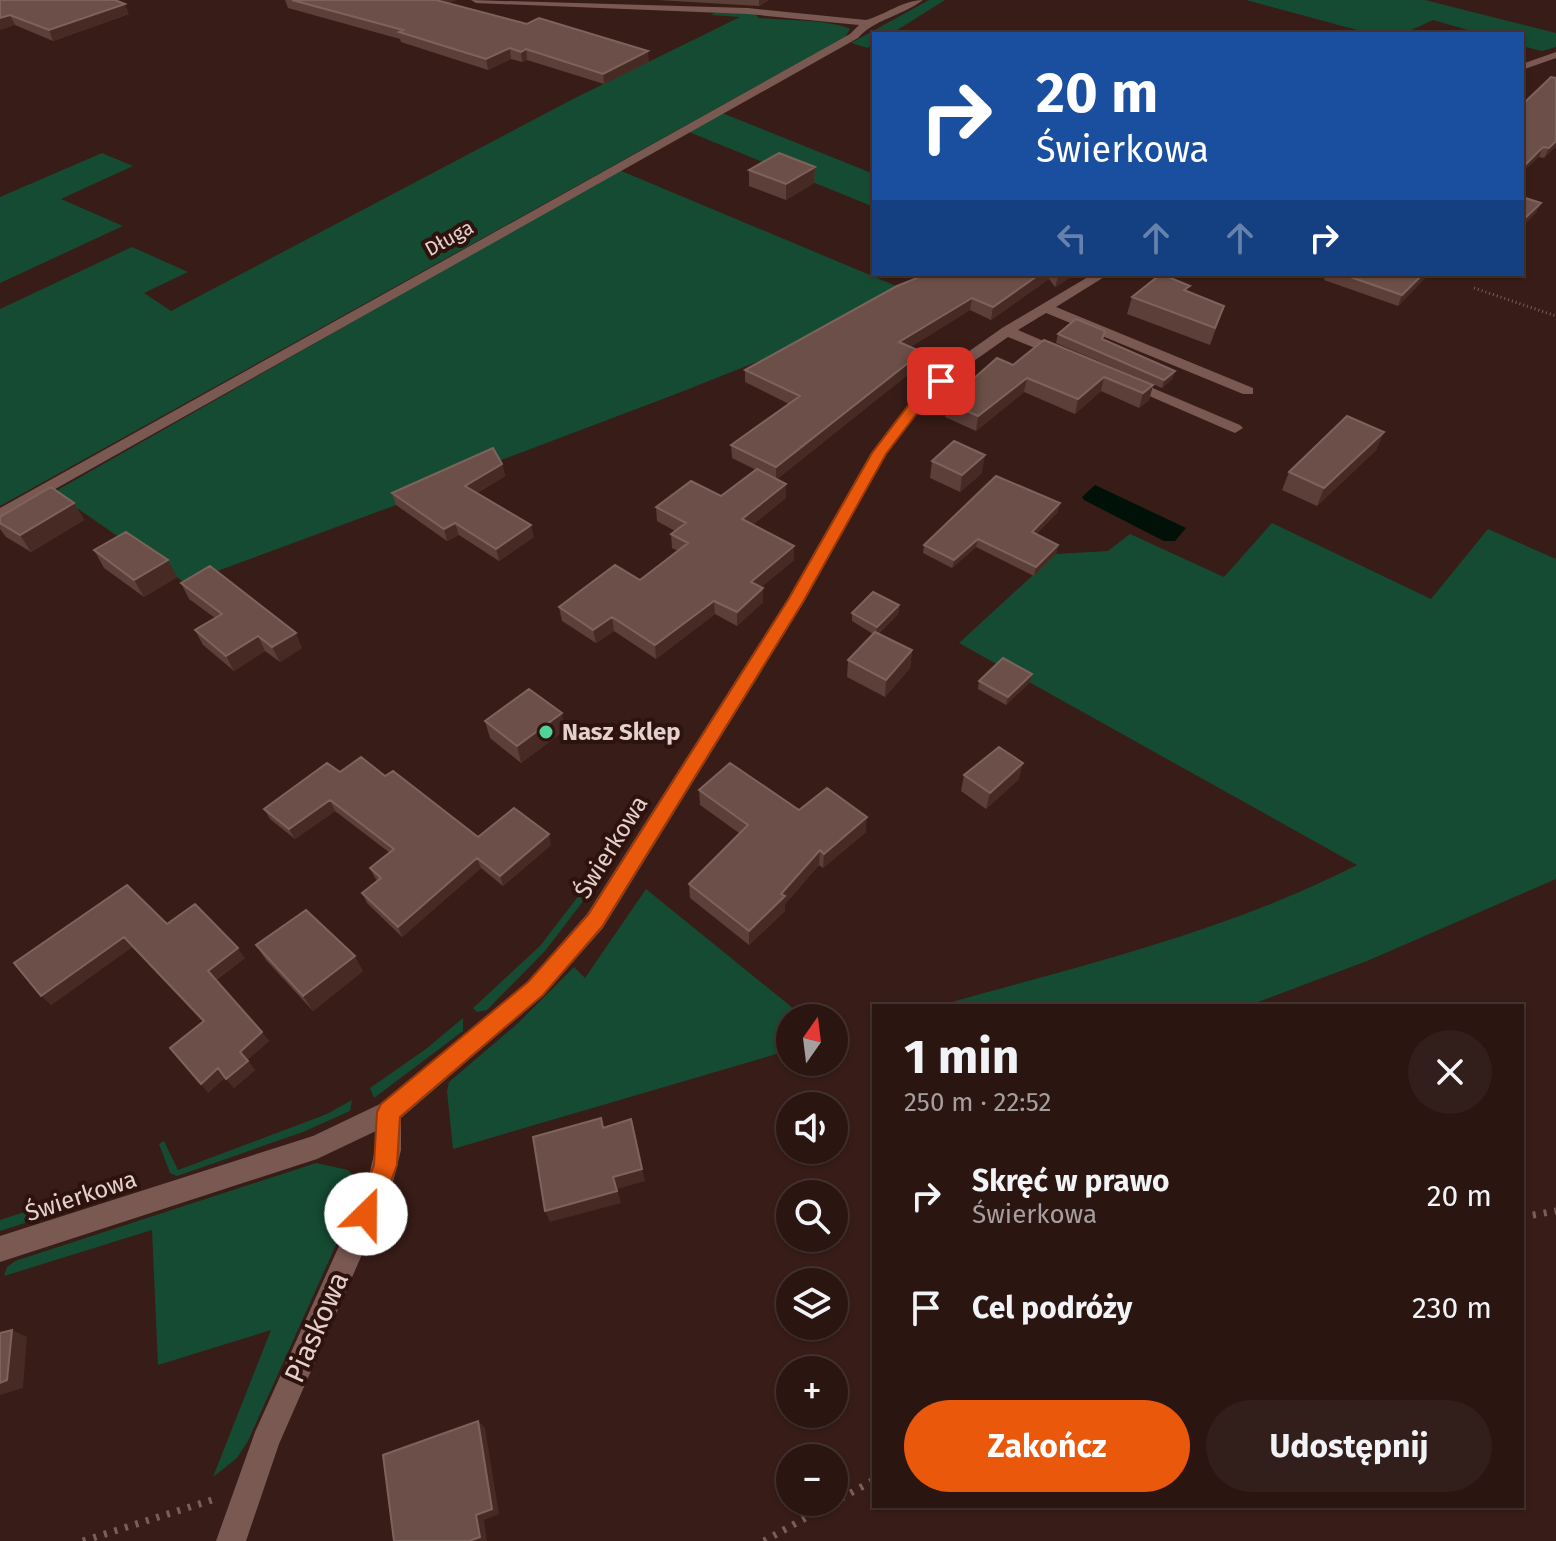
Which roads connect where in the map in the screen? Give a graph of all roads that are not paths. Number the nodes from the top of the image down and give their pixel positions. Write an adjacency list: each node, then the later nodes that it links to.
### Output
1 (476, 0): 3 (street)
2 (918, 0): 4 (street, Długa)
3 (593, 2): 4 (street)
4 (866, 23): 14 (street, Długa)
5 (1556, 55): 6 (street)
6 (1524, 66)
7 (1099, 276): 8 (street, Świerkowa)
8 (1046, 308): 9 (street, Świerkowa); 12 (street)
9 (1007, 331): 10 (street); 15 (street, Świerkowa)
10 (1078, 361)
11 (1107, 373): 13 (street)
12 (1248, 391)
13 (1235, 428)
14 (0, 515)
15 (389, 1112): 16 (street, Świerkowa); 17 (street, Piaskowa)
16 (0, 1249)
17 (231, 1541)

